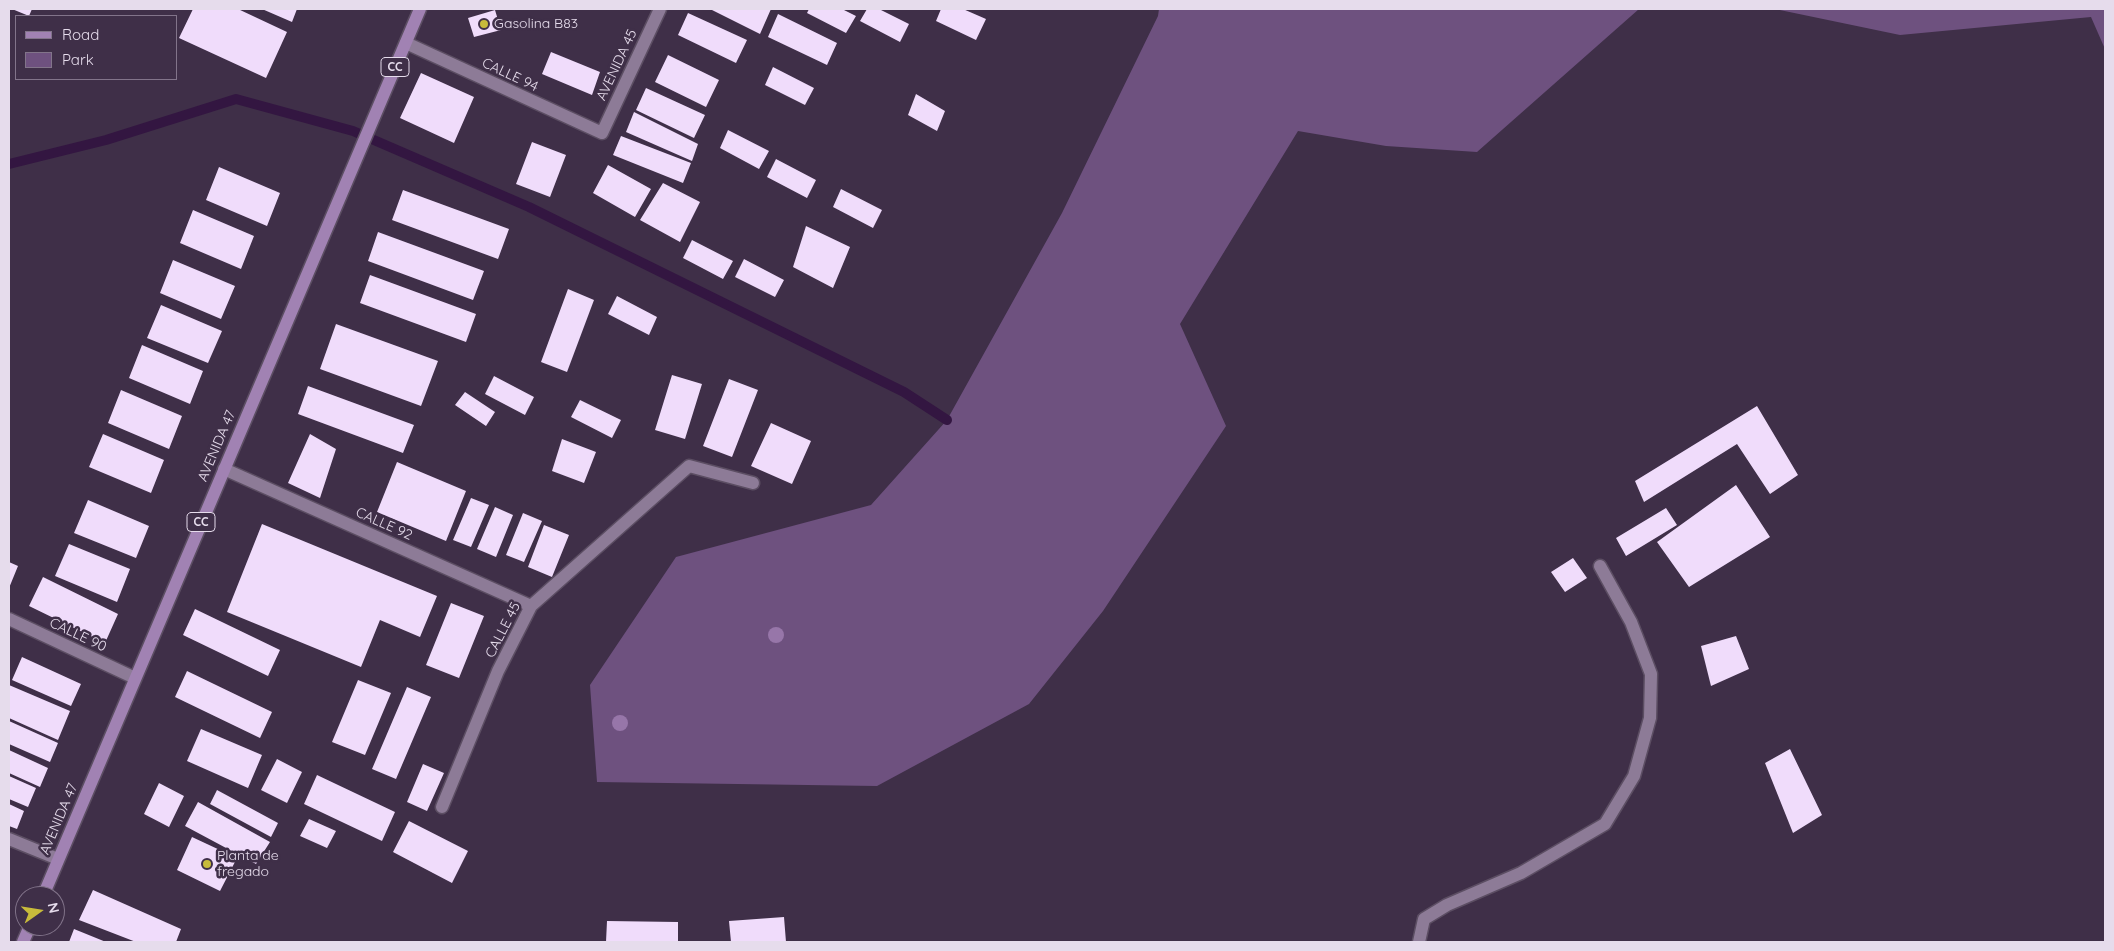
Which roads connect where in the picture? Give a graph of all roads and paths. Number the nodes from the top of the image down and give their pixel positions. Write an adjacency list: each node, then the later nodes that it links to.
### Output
1 (420, 9): 3 (main road, AVENIDA 47 / CC)
2 (660, 9): 4 (street, AVENIDA 45)
3 (406, 43): 4 (street, CALLE 94); 5 (main road, AVENIDA 47 / CC)
4 (602, 133)
5 (224, 469): 8 (street, CALLE 92); 10 (main road, AVENIDA 47 / CC)
6 (753, 483): 8 (street, CALLE 45)
7 (1600, 566): 15 (street)
8 (531, 606): 11 (street, CALLE 45)
9 (9, 619): 10 (street, CALLE 90)
10 (135, 678): 13 (main road, AVENIDA 47 / CC)
11 (442, 808)
12 (9, 839): 13 (street)
13 (58, 859): 14 (main road, AVENIDA 47 / CC)
14 (47, 886)
15 (1418, 942)

